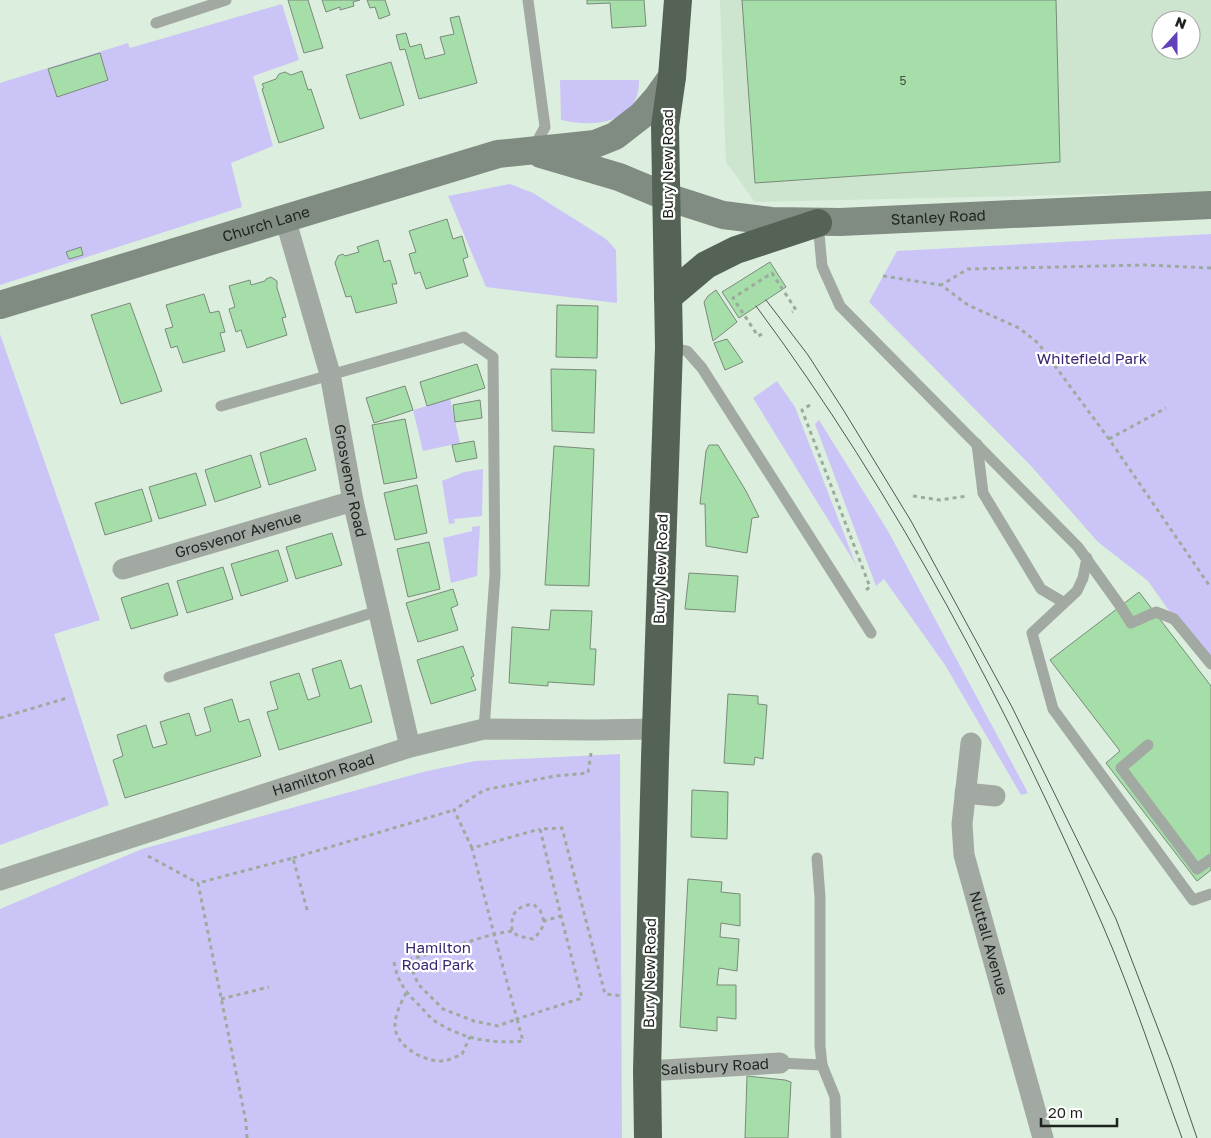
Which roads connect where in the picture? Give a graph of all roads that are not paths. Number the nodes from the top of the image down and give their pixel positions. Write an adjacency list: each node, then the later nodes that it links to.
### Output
1 (226, 0): 4 (lane)
2 (528, 0): 6 (lane)
3 (678, 0): 5 (highway, Bury New Road)
4 (156, 23)
5 (672, 77): 6 (main road, Church Lane); 7 (highway, Bury New Road)
6 (532, 151): 7 (main road, Church Lane); 9 (main road, Church Lane)
7 (667, 197): 10 (main road, Stanley Road); 11 (highway, Bury New Road)
8 (1211, 205): 10 (main road, Stanley Road)
9 (285, 218): 12 (main road, Church Lane); 14 (street, Grosvenor Road)
10 (818, 222): 11 (highway); 16 (lane)
11 (668, 297): 13 (highway, Bury New Road)
12 (0, 305)
13 (669, 347): 22 (lane); 26 (highway, Bury New Road)
14 (330, 374): 15 (lane); 17 (street, Grosvenor Road); 25 (lane)
15 (221, 406)
16 (977, 444): 18 (lane); 20 (lane)
17 (354, 500): 19 (street, Grosvenor Avenue); 21 (street, Grosvenor Road)
18 (1087, 558): 20 (lane); 23 (lane)
19 (123, 569)
20 (1063, 602): 35 (lane)
21 (378, 611): 24 (lane); 29 (street, Grosvenor Road)
22 (871, 633)
23 (1211, 664)
24 (169, 677)
25 (484, 728): 26 (street, Hamilton Road); 29 (street, Hamilton Road)
26 (656, 730): 38 (highway, Bury New Road)
27 (971, 743): 30 (street, Nuttall Avenue)
28 (1148, 745): 33 (lane)
29 (410, 746): 34 (street, Hamilton Road)
30 (965, 792): 31 (street); 41 (street, Nuttall Avenue)
31 (994, 796)
32 (817, 858): 37 (lane)
33 (1211, 859)
34 (0, 880)
35 (1211, 894)
36 (780, 1063): 37 (lane); 38 (street, Salisbury Road)
37 (822, 1065): 40 (lane)
38 (648, 1071): 39 (highway, Bury New Road)
39 (648, 1138)
40 (836, 1138)
41 (1043, 1138)

